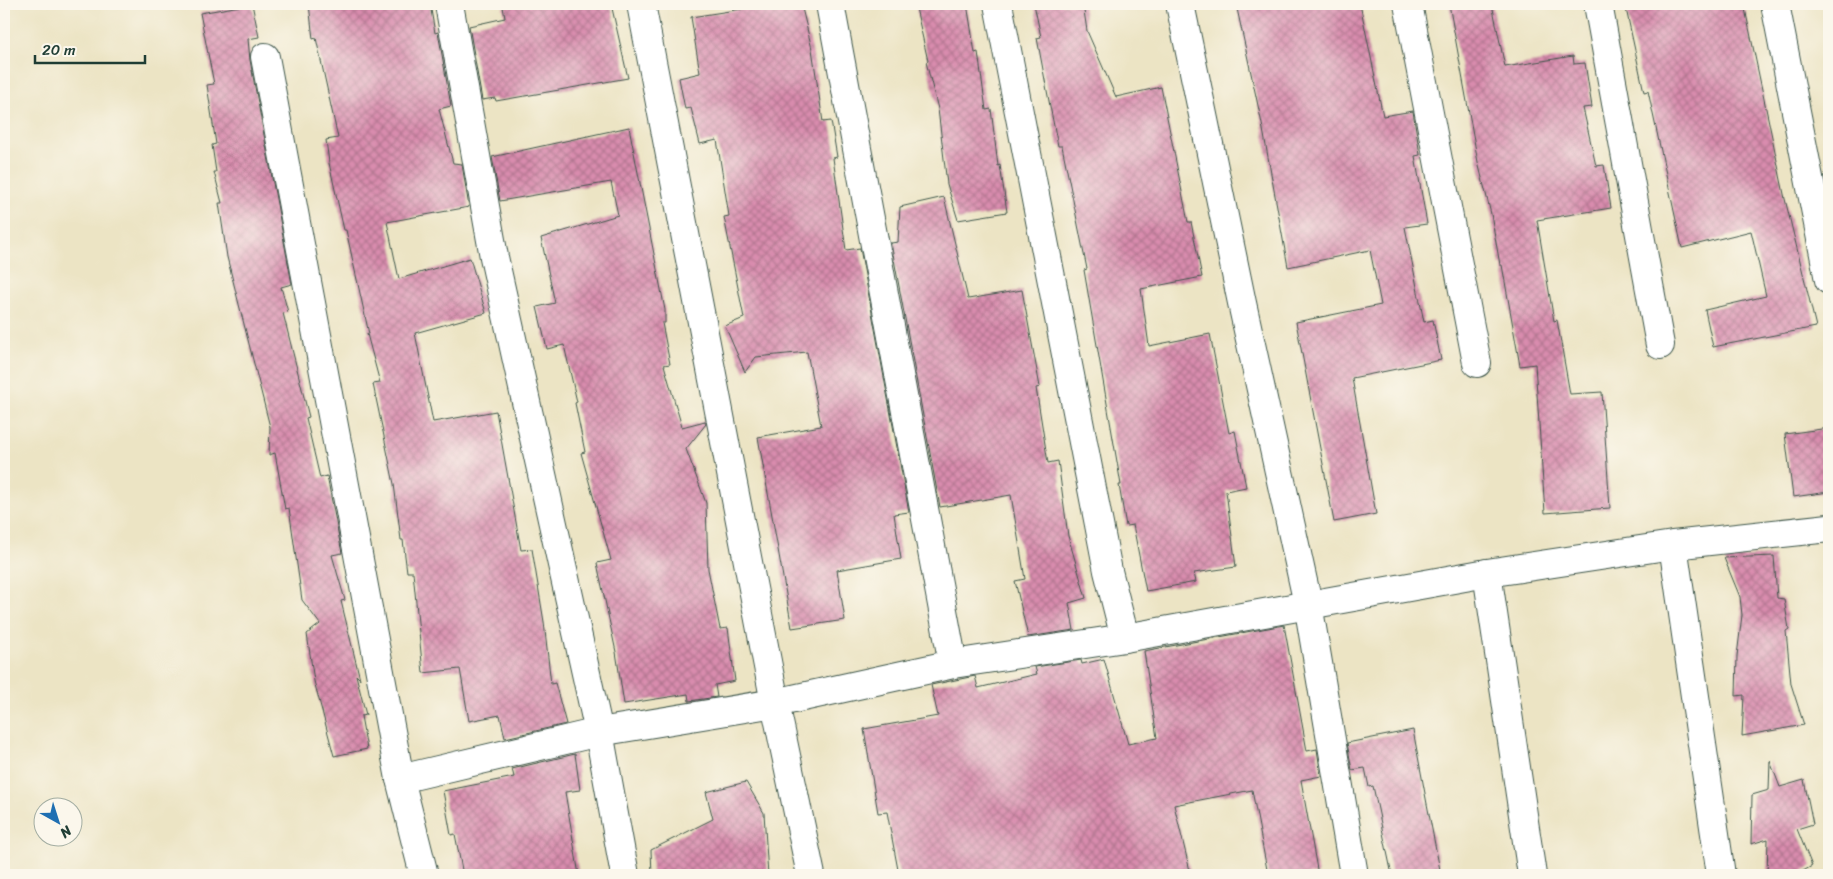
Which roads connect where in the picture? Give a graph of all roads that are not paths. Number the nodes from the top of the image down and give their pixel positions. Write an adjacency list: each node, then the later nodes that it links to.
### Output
1 (449, 4): 20 (street)
2 (641, 4): 19 (street)
3 (830, 4): 18 (street)
4 (998, 4): 17 (street)
5 (1180, 4): 16 (street)
6 (1408, 4): 12 (street)
7 (1598, 4): 11 (street)
8 (1775, 4): 10 (street)
9 (265, 57): 21 (street)
10 (1829, 280)
11 (1660, 345)
12 (1477, 363)
13 (1829, 528): 14 (street)
14 (1673, 545): 15 (street); 27 (street)
15 (1487, 573): 16 (street); 26 (street)
16 (1308, 604): 17 (street); 25 (street)
17 (1125, 638): 18 (street)
18 (953, 664): 19 (street)
19 (775, 704): 20 (street); 24 (street)
20 (599, 732): 21 (street); 23 (street)
21 (400, 780): 22 (street)
22 (424, 875)
23 (625, 875)
24 (812, 875)
25 (1354, 875)
26 (1532, 875)
27 (1721, 875)

